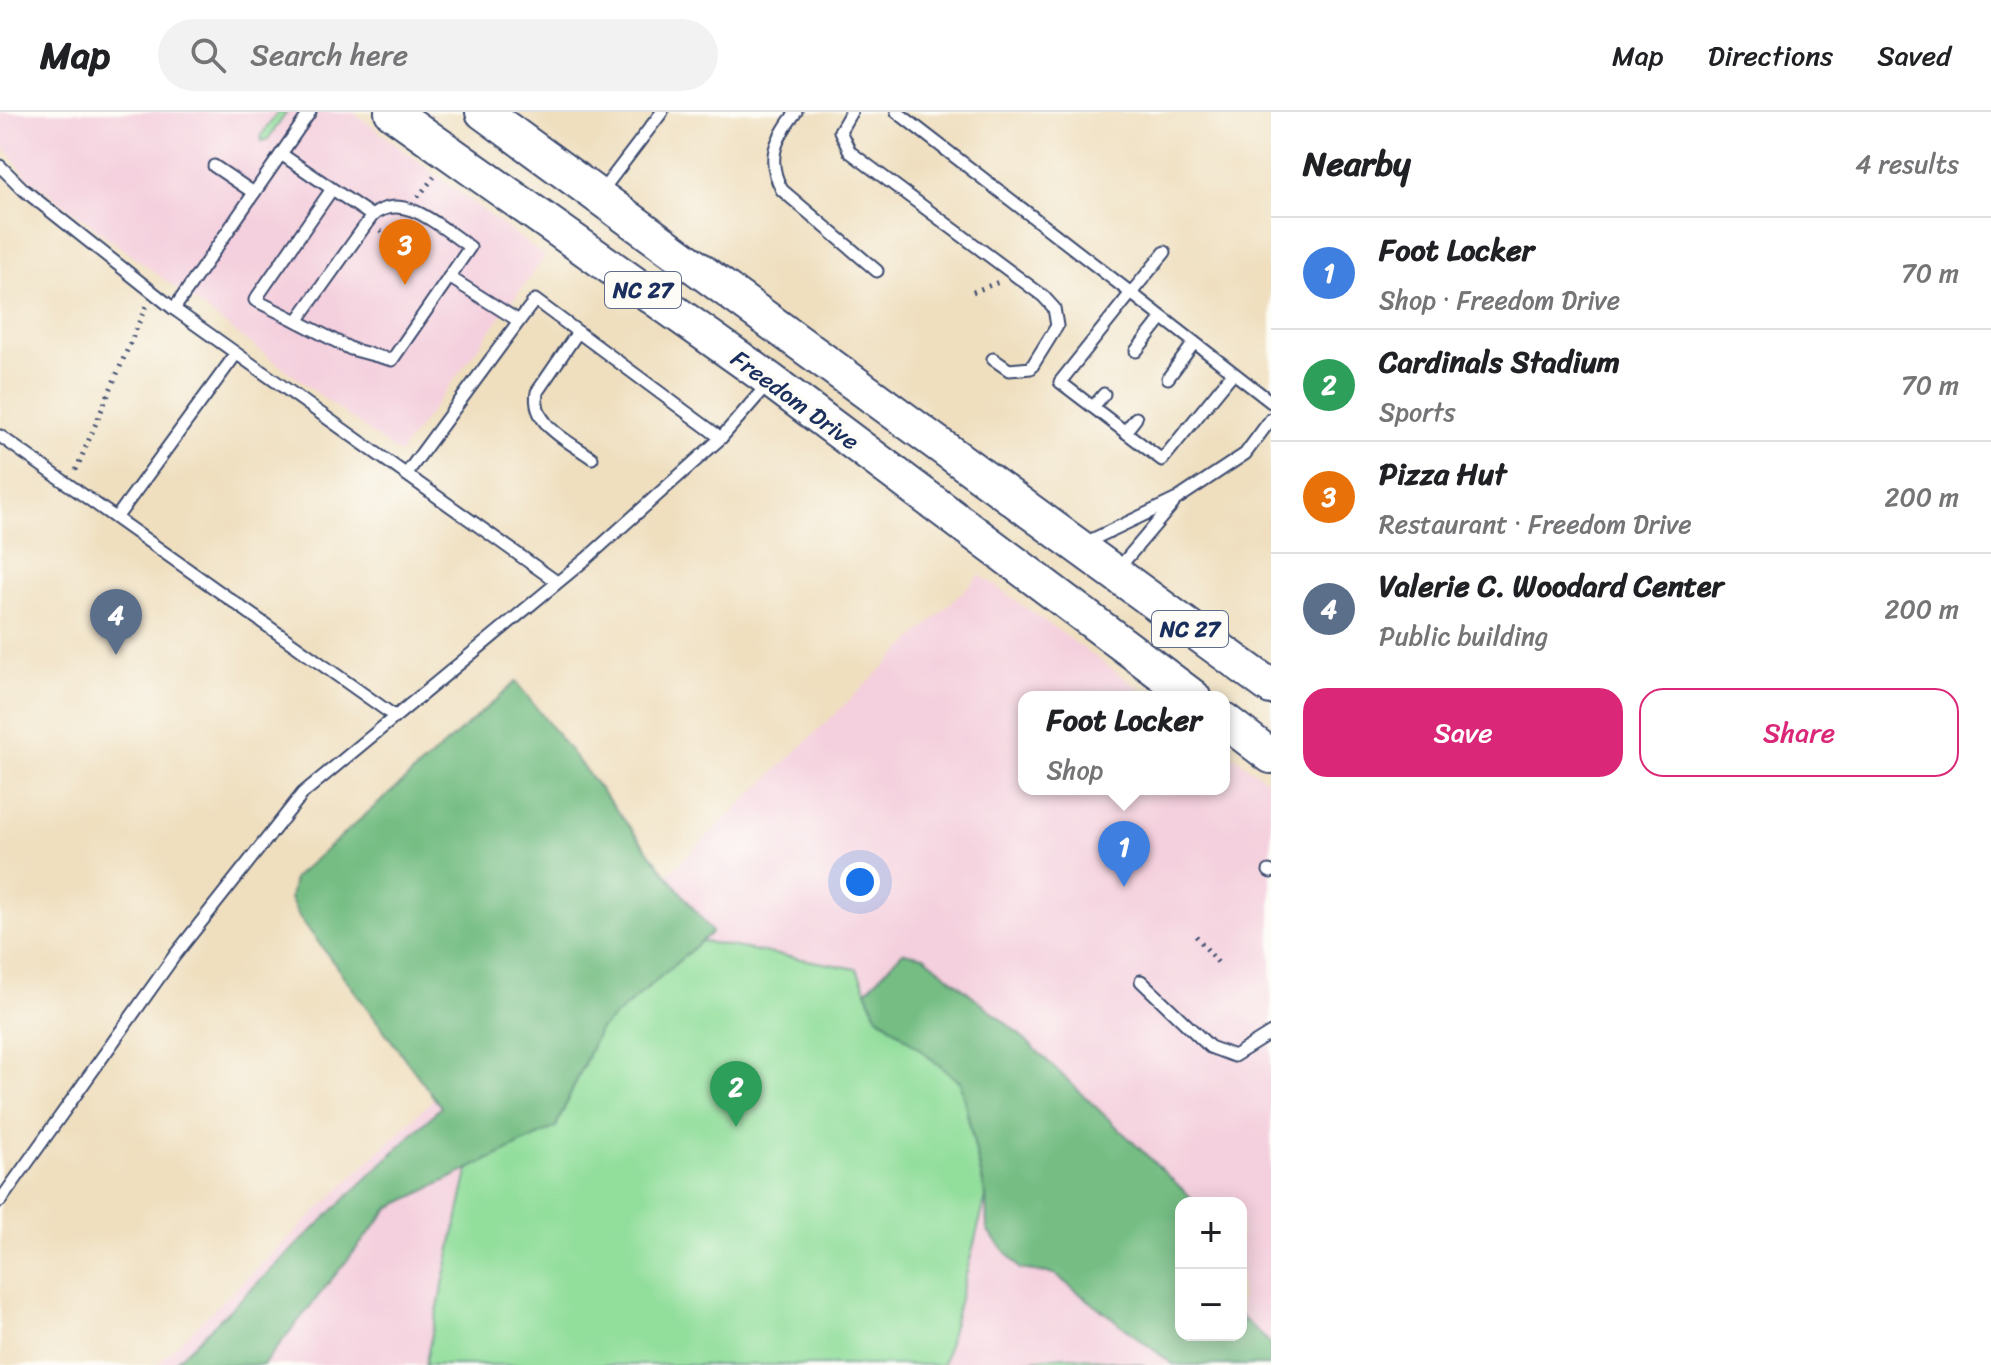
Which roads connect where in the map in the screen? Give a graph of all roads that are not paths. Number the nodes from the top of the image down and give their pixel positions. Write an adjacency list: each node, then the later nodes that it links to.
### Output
1 (310, 112): 8 (lane)
2 (392, 112): 30 (main road, Freedom Drive / NC 27)
3 (483, 112): 13 (main road, Freedom Drive / NC 27)
4 (662, 112): 13 (lane)
5 (796, 112): 16 (lane)
6 (851, 112): 27 (lane)
7 (897, 112): 18 (lane)
8 (281, 154): 11 (lane); 12 (lane)
9 (0, 166): 19 (lane)
10 (214, 166): 12 (lane)
11 (332, 189): 14 (lane); 21 (lane)
12 (254, 193): 19 (lane)
13 (598, 196): 43 (main road, Freedom Drive / NC 27)
14 (372, 216): 17 (lane); 21 (lane)
15 (1165, 252): 18 (lane)
16 (877, 271)
17 (449, 277): 21 (lane); 22 (lane)
18 (1131, 293): 20 (lane); 33 (lane)
19 (174, 309): 26 (lane)
20 (1162, 318): 24 (lane); 25 (lane)
21 (297, 321)
22 (519, 321): 23 (lane); 40 (lane)
23 (578, 332): 38 (lane); 39 (lane)
24 (1194, 343): 28 (lane); 29 (lane)
25 (1136, 351)
26 (236, 354): 40 (lane); 42 (lane)
27 (993, 359)
28 (1232, 374): 32 (lane); 36 (lane)
29 (1168, 378)
30 (770, 380): 38 (lane); 46 (main road, Freedom Drive / NC 27)
31 (1104, 394): 33 (lane)
32 (1271, 402)
33 (1093, 407): 36 (lane)
34 (1136, 418): 36 (lane)
35 (1271, 419): 41 (lane)
36 (1125, 432)
37 (0, 436): 42 (lane)
38 (721, 438): 45 (lane)
39 (592, 458)
40 (407, 473): 45 (lane)
41 (1177, 499): 43 (lane); 44 (lane)
42 (116, 518): 49 (lane)
43 (1077, 547): 44 (main road, Freedom Drive / NC 27)
44 (1114, 574): 46 (main road); 47 (main road, Freedom Drive / NC 27)
45 (557, 582): 49 (lane)
46 (1081, 614): 48 (main road, Freedom Drive / NC 27)
47 (1270, 682)
48 (1185, 691)
49 (393, 715): 54 (lane)
50 (1230, 725): 51 (main road)
51 (1271, 756)
52 (1141, 981): 53 (lane)
53 (1271, 1033)
54 (0, 1201)

